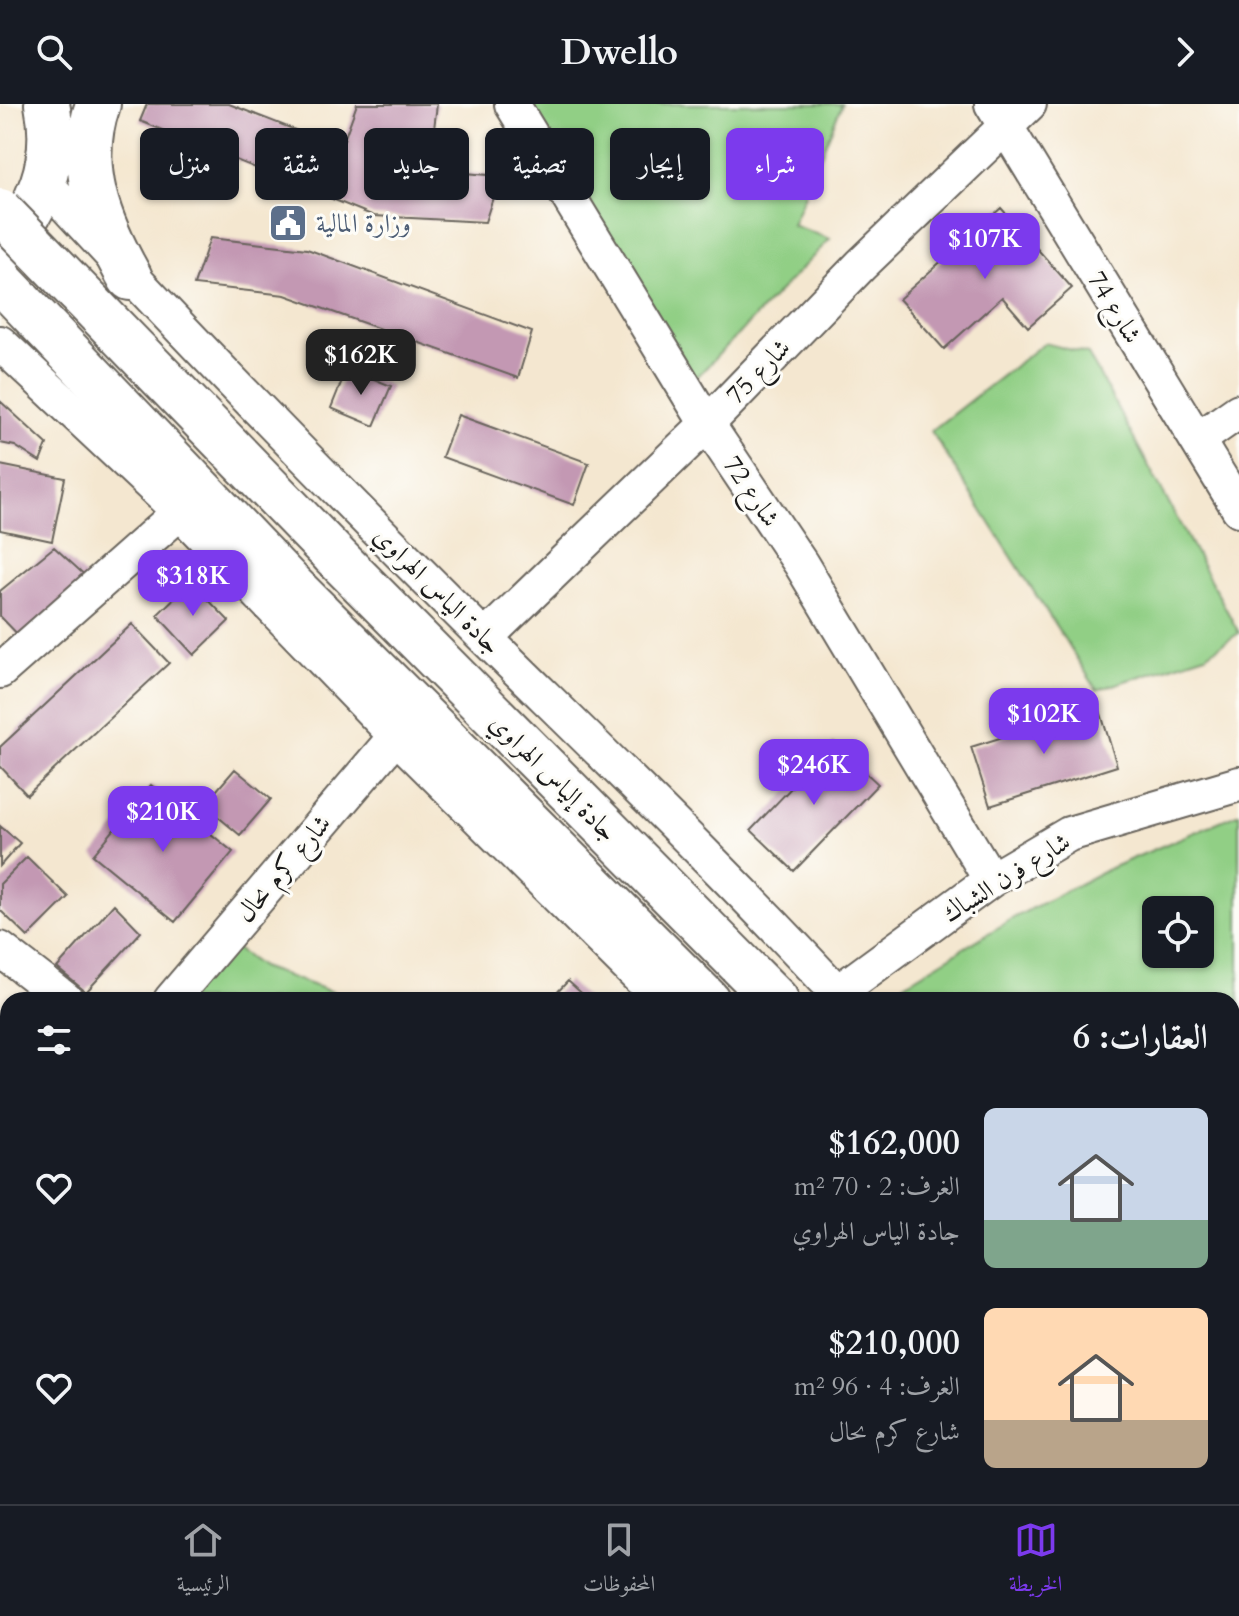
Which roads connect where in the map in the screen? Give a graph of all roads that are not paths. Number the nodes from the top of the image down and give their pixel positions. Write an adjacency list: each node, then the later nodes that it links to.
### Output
1 (98, 104): 10 (highway)
2 (512, 104): 14 (street, شارع 72)
3 (52, 111): 5 (highway)
4 (1009, 111): 14 (street, شارع 75); 15 (street, شارع 74)
5 (45, 183): 7 (street, جادة الياس الهراوي); 8 (highway)
6 (0, 211): 18 (highway, جادة الياس الهراوي, bridge)
7 (94, 240): 9 (street); 10 (street, جادة الياس الهراوي)
8 (0, 254)
9 (0, 273)
10 (130, 278): 19 (street, جادة الياس الهراوي)
11 (0, 280): 28 (highway, جادة إلياس الهراوي)
12 (0, 343): 17 (street)
13 (1239, 411): 15 (street)
14 (707, 424): 19 (street, شارع 75); 23 (street, شارع 72)
15 (1199, 439): 16 (street, شارع 74)
16 (1239, 509)
17 (180, 512): 20 (street); 21 (street)
18 (333, 554): 29 (highway, جادة إلياس الهراوي)
19 (485, 638): 30 (street, جادة الياس الهراوي)
20 (0, 671)
21 (396, 736): 26 (street, شارع كرم ىحال); 27 (street)
22 (1239, 784): 23 (street, شارع فرن الشباك)
23 (991, 880): 31 (street, شارع فرن الشباك)
24 (0, 949): 25 (street)
25 (56, 992)
26 (178, 992)
27 (654, 992)
28 (699, 992)
29 (768, 992)
30 (836, 992)
31 (845, 992)

